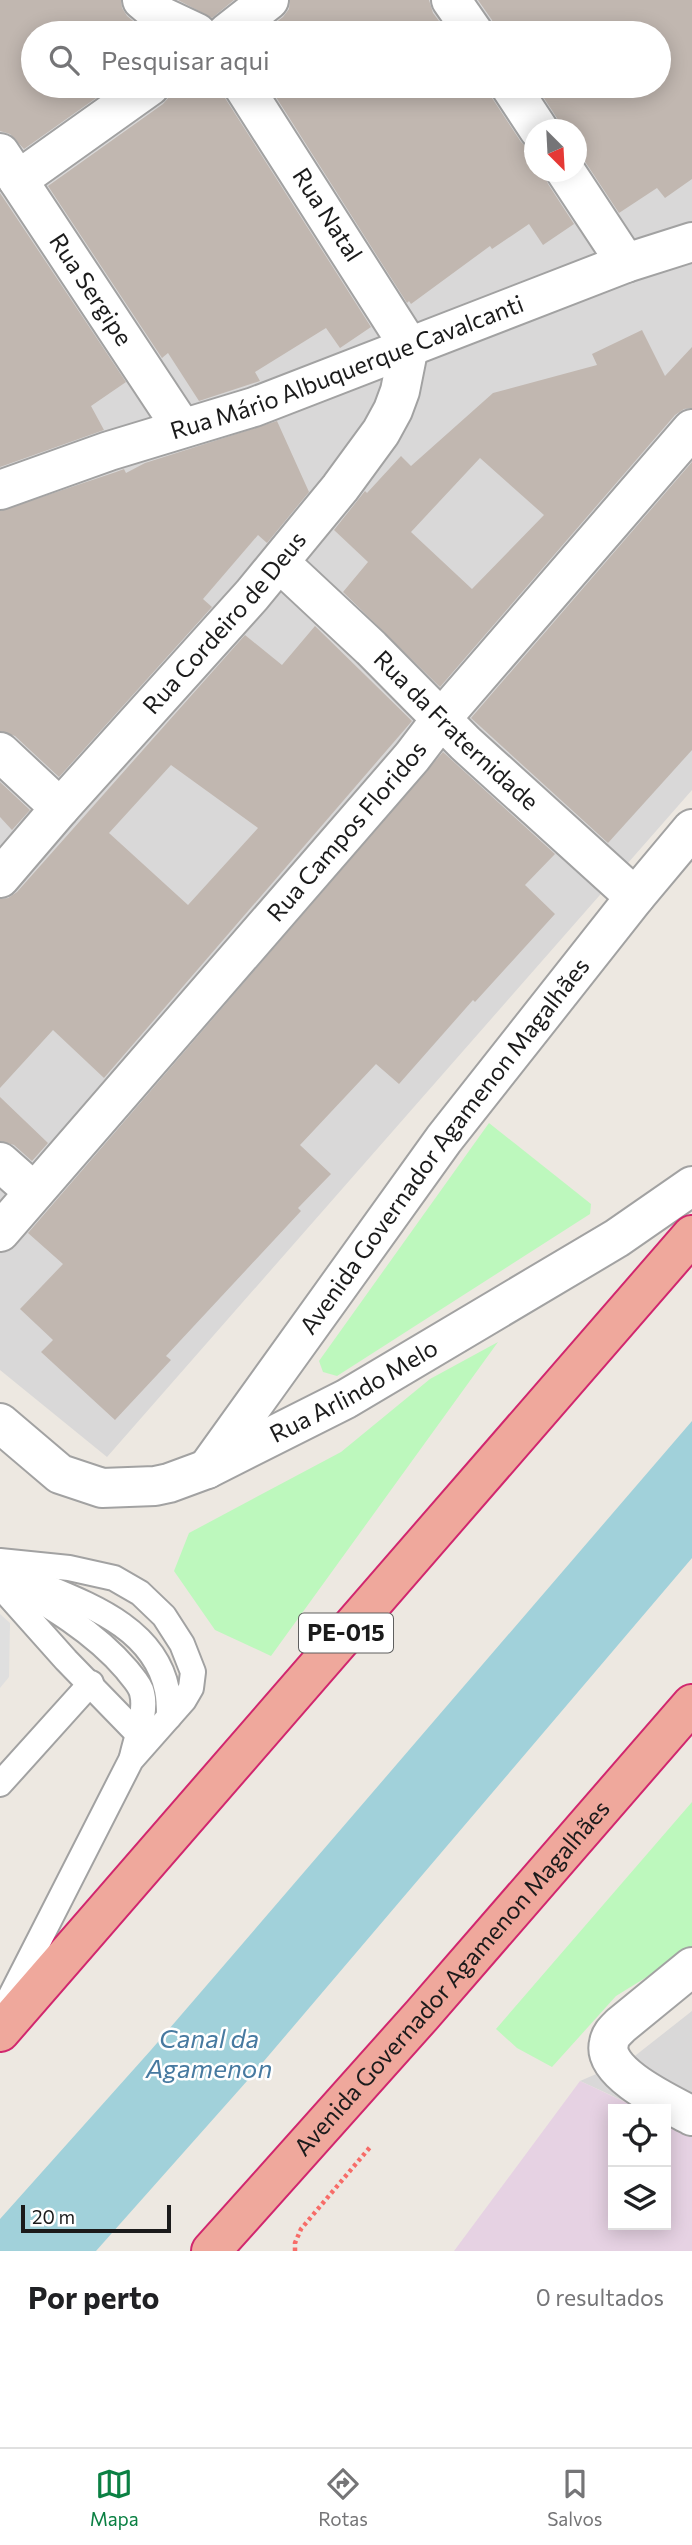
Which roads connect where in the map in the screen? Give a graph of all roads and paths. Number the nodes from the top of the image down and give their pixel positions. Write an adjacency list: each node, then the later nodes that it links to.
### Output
1 (142, 0): 4 (street)
2 (269, 0): 5 (street)
3 (451, 0): 6 (street)
4 (172, 21)
5 (242, 21)
6 (466, 21)
7 (129, 98): 11 (street)
8 (251, 98): 15 (street, Rua Natal)
9 (518, 98): 10 (street)
10 (532, 119)
11 (9, 167): 16 (street, Rua Sergipe)
12 (573, 182): 14 (street)
13 (692, 242): 14 (street, Rua Mário Albuquerque Cavalcanti)
14 (626, 263): 15 (street, Rua Mário Albuquerque Cavalcanti)
15 (410, 346): 16 (street, Rua Mário Albuquerque Cavalcanti); 19 (street, Rua Cordeiro de Deus)
16 (181, 428): 18 (street, Rua Mário Albuquerque Cavalcanti)
17 (692, 429): 20 (street, Rua Campos Floridos)
18 (0, 490)
19 (280, 563): 20 (street, Rua da Fraternidade); 22 (street, Rua Cordeiro de Deus)
20 (441, 719): 25 (street, Rua da Fraternidade); 28 (street, Rua Campos Floridos)
21 (0, 752): 22 (street)
22 (60, 808): 24 (street, Rua Cordeiro de Deus)
23 (692, 829): 25 (street, Avenida Governador Agamenon Magalhães)
24 (0, 878)
25 (635, 897): 32 (street, Avenida Governador Agamenon Magalhães)
26 (0, 1162): 28 (street)
27 (692, 1186): 32 (street, Rua Arlindo Melo)
28 (34, 1192): 29 (street, Rua Campos Floridos)
29 (0, 1232)
30 (692, 1235): 45 (highway, PE-015)
31 (0, 1423): 32 (street, Rua Arlindo Melo)
32 (206, 1469)
33 (0, 1561): 39 (lane)
34 (0, 1567): 39 (lane)
35 (0, 1577): 40 (lane)
36 (0, 1585): 37 (lane)
37 (91, 1684): 40 (lane); 42 (lane)
38 (692, 1704): 47 (highway, Avenida Governador Agamenon Magalhães)
39 (170, 1717): 41 (lane)
40 (137, 1733): 41 (lane)
41 (131, 1760): 44 (lane)
42 (0, 1784)
43 (692, 1967): 46 (street)
44 (0, 2017)
45 (0, 2032)
46 (692, 2116)
47 (211, 2251)

